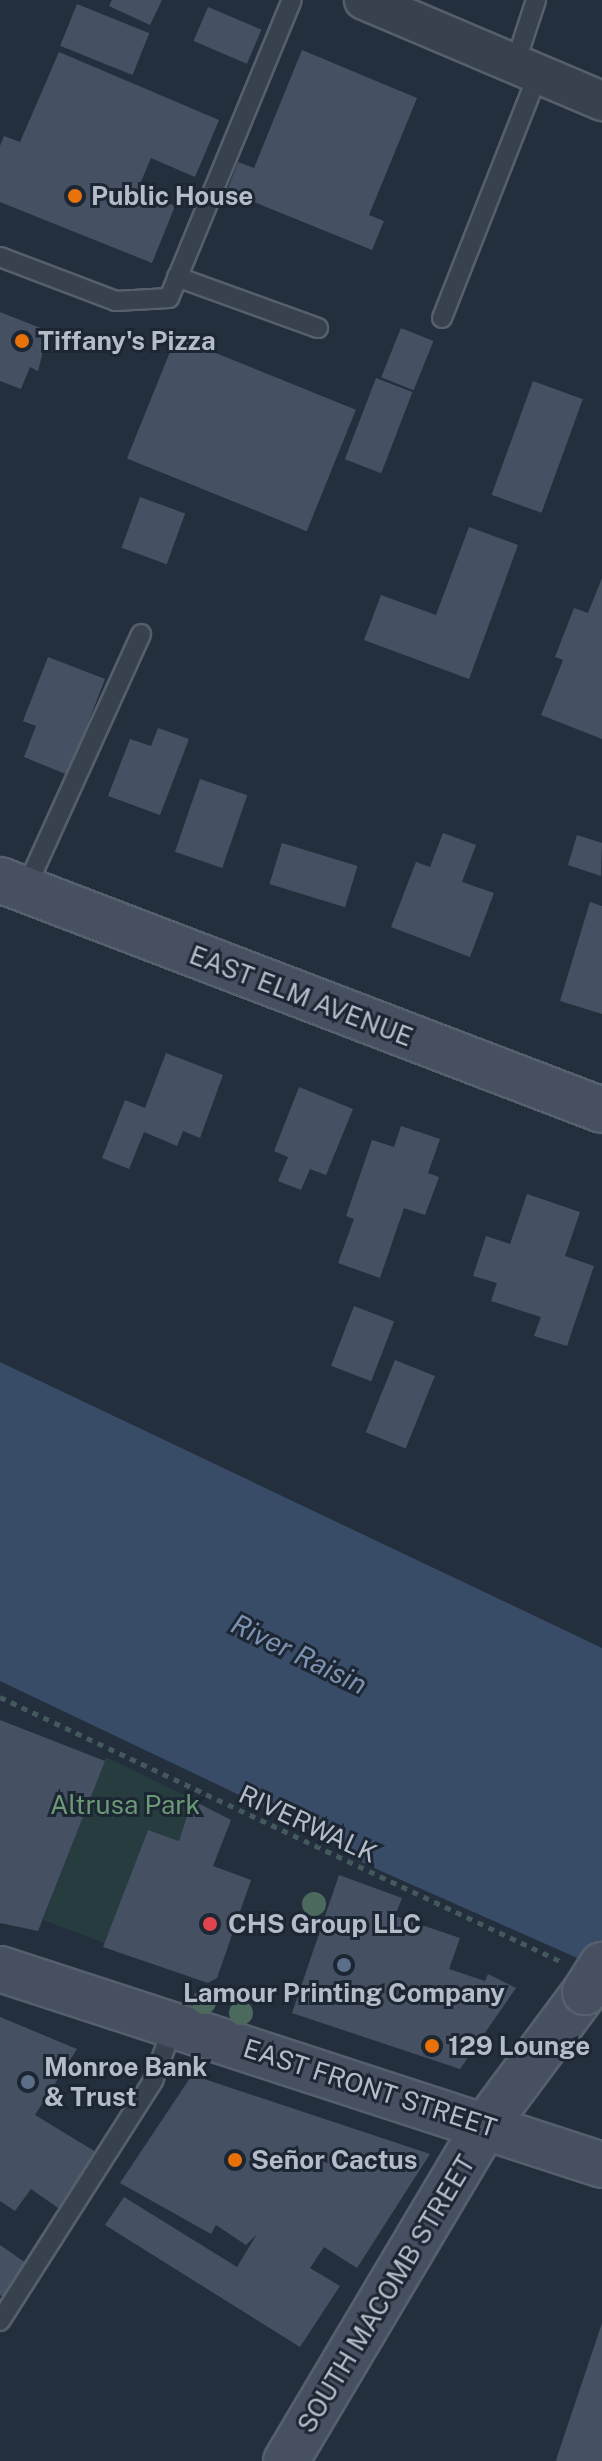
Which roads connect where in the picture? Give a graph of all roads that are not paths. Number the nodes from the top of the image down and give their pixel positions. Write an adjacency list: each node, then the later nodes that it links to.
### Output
1 (292, 0): 7 (lane)
2 (364, 0): 4 (street)
3 (536, 0): 4 (lane)
4 (526, 69): 5 (street); 8 (lane)
5 (602, 101)
6 (0, 257): 7 (lane)
7 (177, 277): 9 (lane)
8 (442, 318)
9 (318, 328)
10 (141, 634): 11 (lane)
11 (13, 885): 12 (street, EAST ELM AVENUE)
12 (602, 1110)
13 (0, 1969): 15 (street, EAST FRONT STREET)
14 (584, 1973): 16 (street, SOUTH MACOMB STREET)
15 (174, 2024): 16 (street, EAST FRONT STREET); 18 (lane)
16 (485, 2126): 17 (street, EAST FRONT STREET); 19 (street, SOUTH MACOMB STREET)
17 (602, 2165)
18 (0, 2321)
19 (286, 2461)

